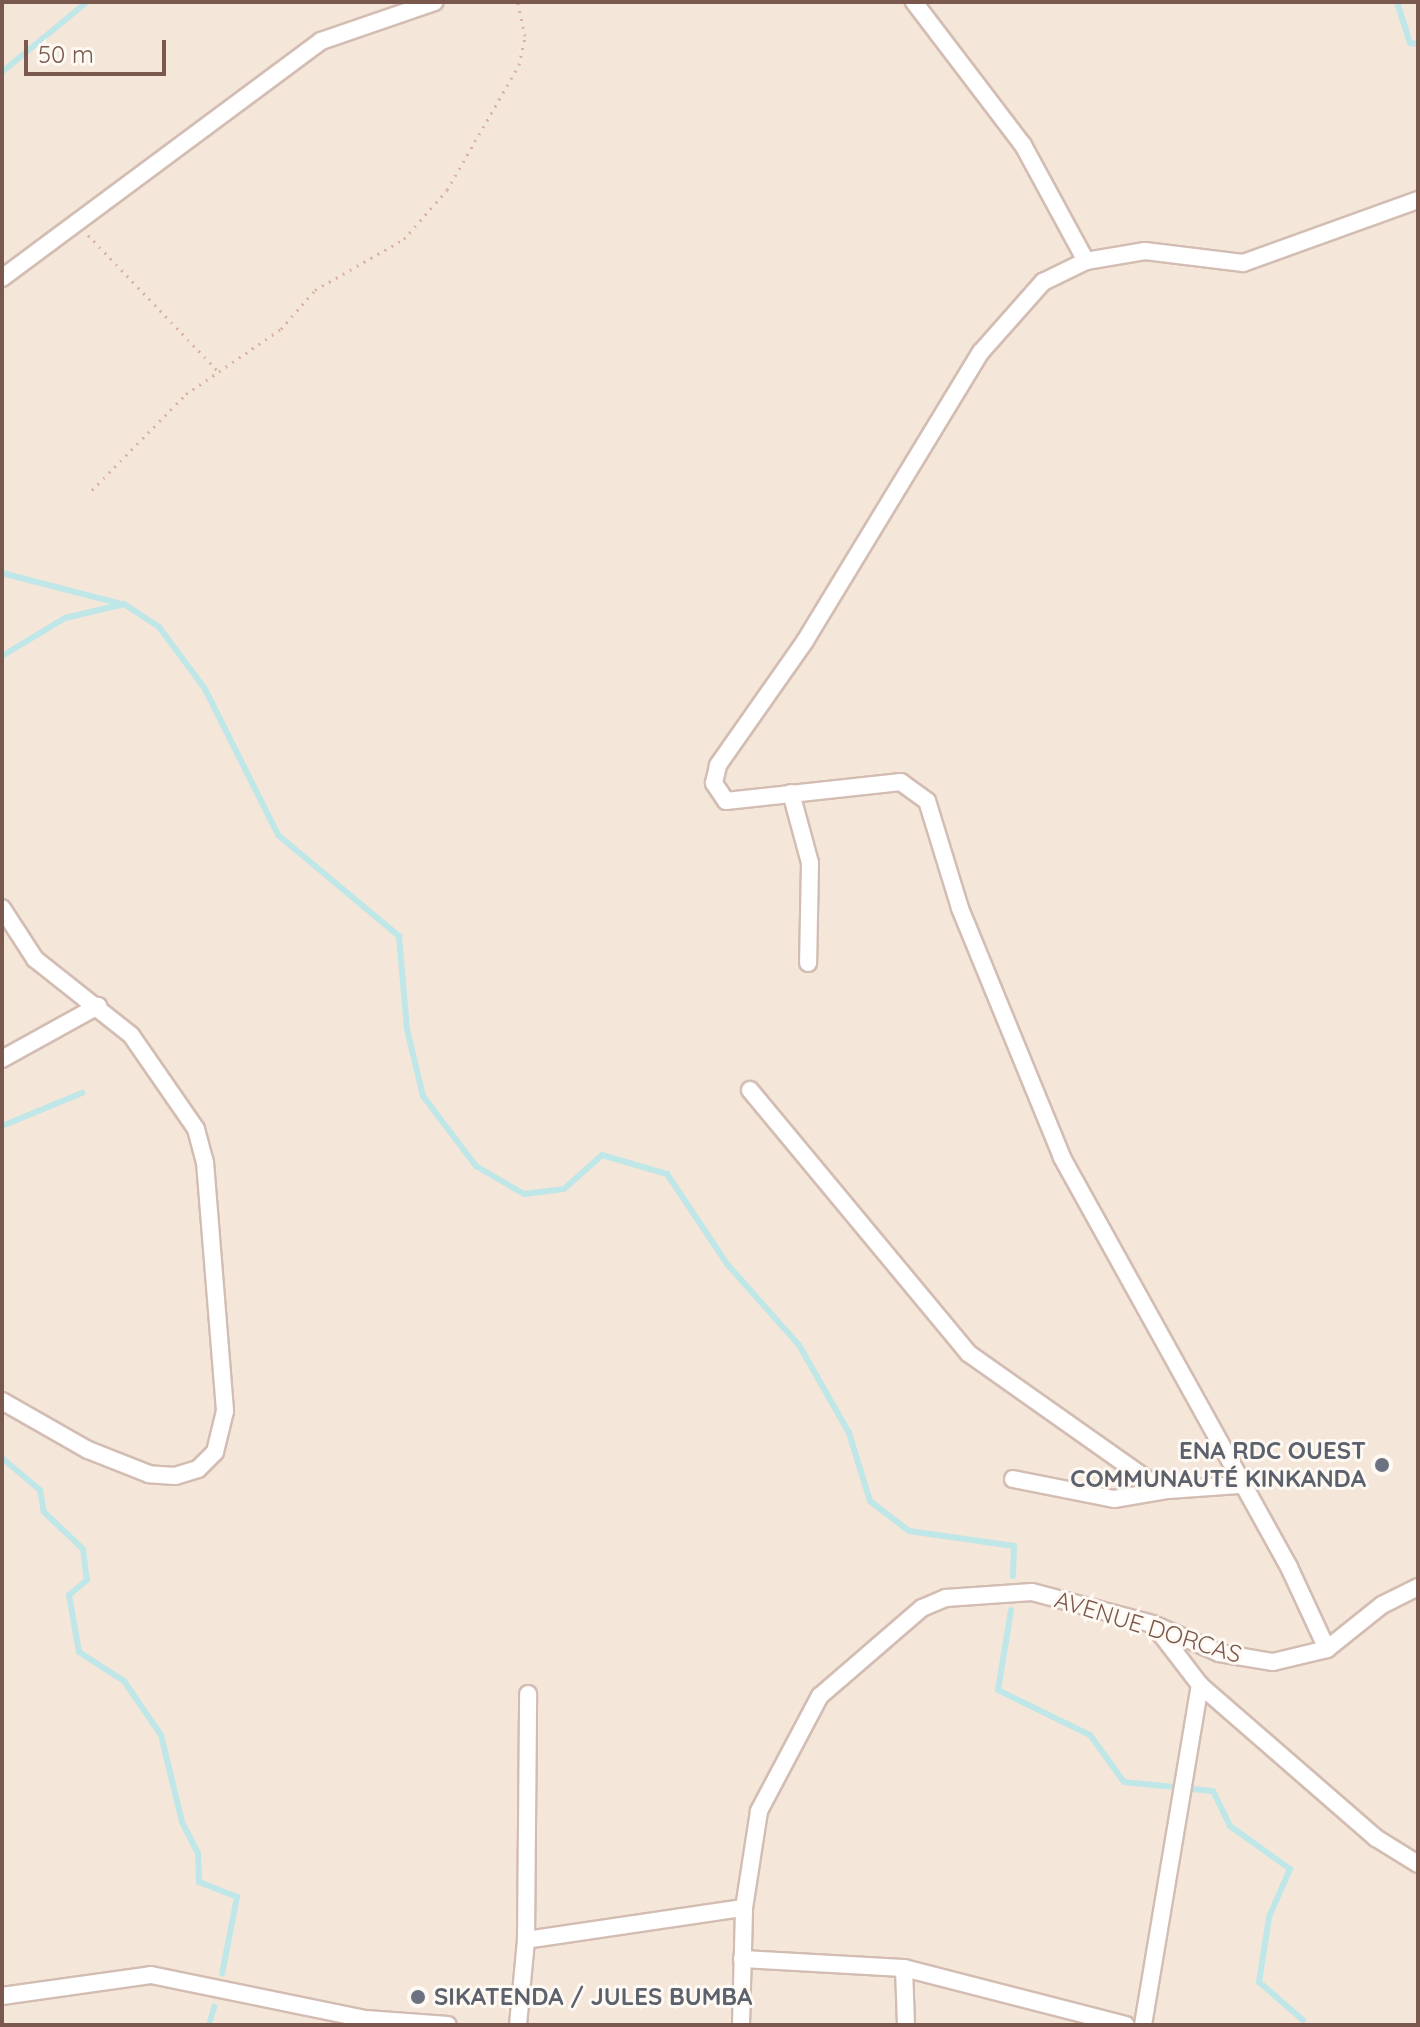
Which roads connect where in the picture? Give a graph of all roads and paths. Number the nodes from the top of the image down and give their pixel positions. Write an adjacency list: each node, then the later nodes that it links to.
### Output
1 (434, 2): 5 (street)
2 (518, 2): 8 (path)
3 (914, 2): 6 (street)
4 (1418, 200): 6 (street)
5 (76, 225): 7 (street); 8 (path)
6 (1086, 261): 10 (street)
7 (2, 278)
8 (217, 370): 9 (path)
9 (92, 490)
10 (791, 793): 12 (street); 18 (street)
11 (2, 908): 13 (street)
12 (808, 963)
13 (98, 1006): 14 (street); 16 (street)
14 (2, 1059)
15 (750, 1090): 19 (street)
16 (2, 1401)
17 (1013, 1479): 19 (street)
18 (1239, 1485): 19 (street); 22 (street)
19 (1168, 1490)
20 (1418, 1587): 22 (street)
21 (1153, 1624): 22 (street, AVENUE DORCAS); 23 (street); 26 (street, AVENUE DORCAS)
22 (1327, 1649)
23 (1200, 1685): 25 (street); 37 (street)
24 (528, 1694): 27 (street)
25 (1418, 1864)
26 (744, 1908): 27 (street); 28 (street, AVENUE DORCAS)
27 (526, 1940): 33 (street)
28 (742, 1959): 29 (street); 34 (street, AVENUE DORCAS)
29 (904, 1968): 35 (street); 36 (street)
30 (2, 1996): 31 (street)
31 (366, 2022): 32 (street)
32 (448, 2025)
33 (518, 2025)
34 (741, 2025)
35 (906, 2025)
36 (1126, 2025)
37 (1143, 2025)

